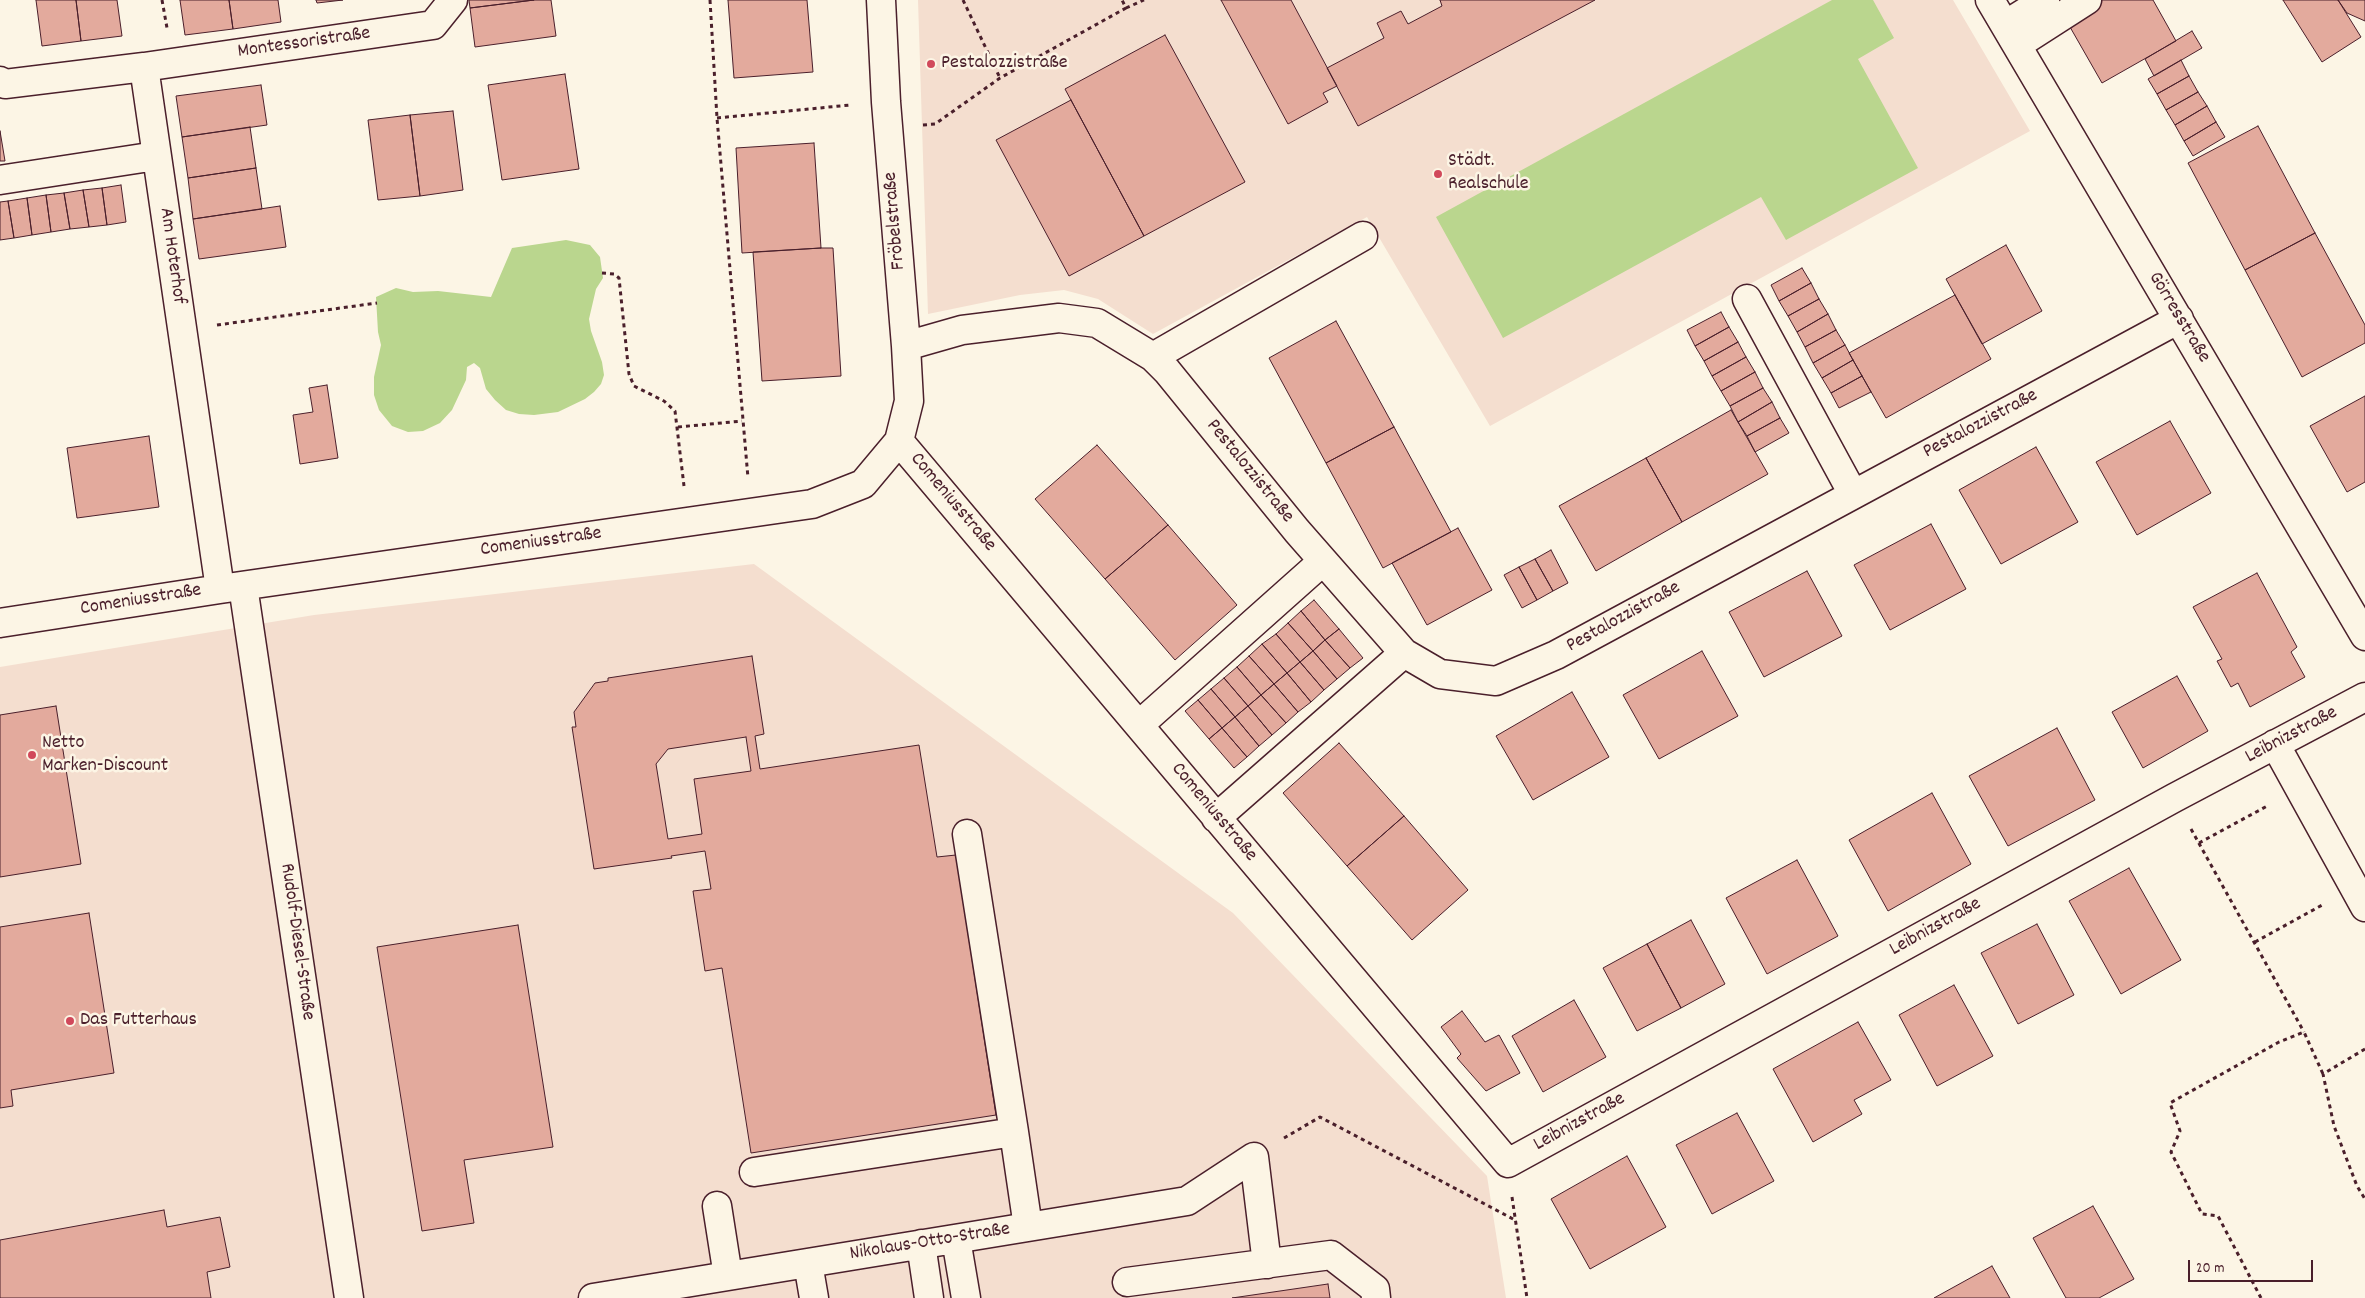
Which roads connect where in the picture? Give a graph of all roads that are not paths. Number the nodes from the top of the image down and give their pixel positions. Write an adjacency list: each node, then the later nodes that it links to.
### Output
1 (453, 0): 7 (street, Montessoristraße)
2 (881, 0): 14 (street, Fröbelstraße)
3 (1990, 0): 6 (street, Görresstraße)
4 (2045, 0): 6 (street)
5 (2088, 0): 6 (street)
6 (2011, 35): 13 (street, Görresstraße)
7 (144, 68): 8 (street); 9 (street, Am Hoterhof)
8 (0, 81)
9 (156, 156): 10 (street); 19 (street, Am Hoterhof)
10 (0, 180)
11 (1363, 236): 15 (street)
12 (1747, 300): 17 (street)
13 (2179, 319): 17 (street, Pestalozzistraße); 21 (street, Görresstraße)
14 (906, 346): 15 (street, Pestalozzistraße); 16 (street, Fröbelstraße)
15 (1153, 357): 18 (street, Pestalozzistraße)
16 (899, 441): 19 (street, Comeniusstraße); 24 (street, Comeniusstraße)
17 (1853, 494): 22 (street, Pestalozzistraße)
18 (1323, 561): 22 (street, Pestalozzistraße); 24 (street)
19 (231, 587): 20 (street, Comeniusstraße); 40 (street, Rudolf-Diesel-Straße)
20 (0, 623)
21 (2365, 636)
22 (1404, 653): 26 (street)
23 (2365, 697): 25 (street, Leibnizstraße)
24 (1139, 725): 26 (street, Comeniusstraße)
25 (2275, 744): 28 (street); 30 (street, Leibnizstraße)
26 (1216, 818): 30 (street, Comeniusstraße)
27 (967, 834): 29 (street)
28 (2360, 897)
29 (1014, 1132): 31 (street); 33 (street)
30 (1508, 1163)
31 (754, 1172)
32 (717, 1206): 38 (street)
33 (1028, 1226): 34 (street, Nikolaus-Otto-Straße); 37 (street, Nikolaus-Otto-Straße)
34 (956, 1239): 35 (street, Nikolaus-Otto-Straße); 44 (street)
35 (920, 1244): 36 (street, Nikolaus-Otto-Straße); 43 (street)
36 (808, 1263): 38 (street, Nikolaus-Otto-Straße); 42 (street)
37 (1267, 1264): 39 (street); 45 (street)
38 (728, 1276): 41 (street, Nikolaus-Otto-Straße)
39 (1127, 1282)
40 (349, 1298)
41 (597, 1298)
42 (814, 1298)
43 (929, 1298)
44 (966, 1298)
45 (1376, 1298)

